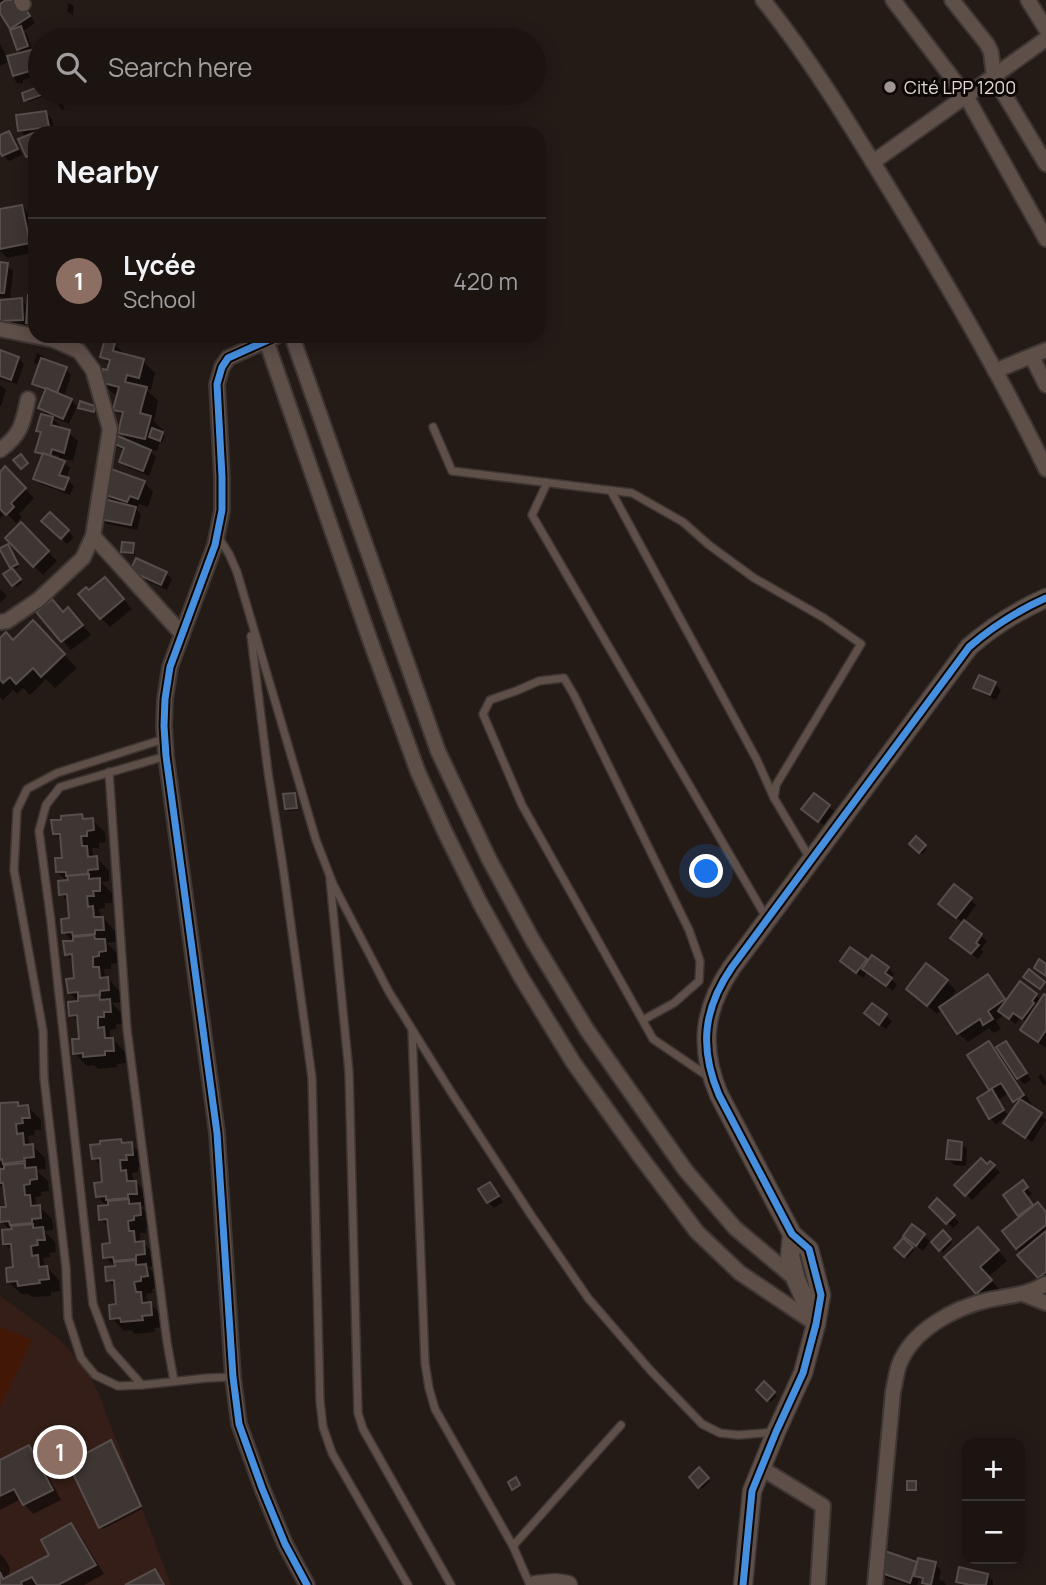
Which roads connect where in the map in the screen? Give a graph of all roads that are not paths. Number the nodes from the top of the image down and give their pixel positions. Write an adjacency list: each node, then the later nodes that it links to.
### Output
1 (762, 0): 9 (street)
2 (893, 0): 8 (street)
3 (952, 0): 7 (street)
4 (1028, 0): 5 (street)
5 (1046, 29)
6 (1046, 39): 7 (street)
7 (995, 75): 8 (street); 10 (street)
8 (966, 96): 9 (street); 11 (street)
9 (873, 162): 20 (street)
10 (1046, 164)
11 (1046, 239)
12 (0, 329): 13 (street)
13 (28, 335)
14 (59, 343): 29 (street)
15 (261, 343): 28 (street)
16 (274, 343): 50 (street)
17 (294, 343): 45 (street)
18 (1046, 350): 19 (street)
19 (1031, 357): 20 (street); 21 (street)
20 (995, 371): 25 (street)
21 (1046, 385)
22 (28, 399): 24 (street)
23 (433, 427): 26 (lane)
24 (0, 450)
25 (1046, 469)
26 (547, 483): 27 (lane); 40 (lane)
27 (611, 491): 37 (lane); 37 (lane)
28 (217, 535): 31 (lane); 33 (street)
29 (93, 536): 32 (street); 33 (street)
30 (1046, 598): 38 (street)
31 (247, 608): 39 (lane); 59 (lane)
32 (0, 622)
33 (182, 634): 34 (street)
34 (165, 738): 35 (street); 53 (lane)
35 (166, 756): 36 (lane); 51 (street)
36 (109, 772): 52 (lane); 53 (lane)
37 (774, 798): 38 (lane)
38 (811, 860): 40 (street)
39 (329, 872): 42 (lane); 60 (lane)
40 (767, 920): 43 (street)
41 (643, 1020): 41 (lane); 43 (lane)
42 (412, 1029): 55 (lane); 57 (lane)
43 (712, 1080): 44 (street)
44 (792, 1234): 45 (street); 48 (street)
45 (796, 1280): 48 (street); 50 (street)
46 (1046, 1284): 47 (street)
47 (1023, 1294): 49 (street); 65 (street)
48 (821, 1295): 50 (street)
49 (1046, 1303)
50 (816, 1324): 55 (street)
51 (233, 1377): 52 (lane); 58 (street)
52 (174, 1381): 53 (lane)
53 (142, 1385)
54 (621, 1425): 57 (lane)
55 (776, 1432): 56 (street)
56 (761, 1468): 63 (street); 64 (street)
57 (513, 1546): 61 (lane)
58 (307, 1585)
59 (408, 1585)
60 (451, 1585)
61 (533, 1585): 62 (street)
62 (568, 1585)
63 (743, 1585)
64 (818, 1585)
65 (875, 1585)

